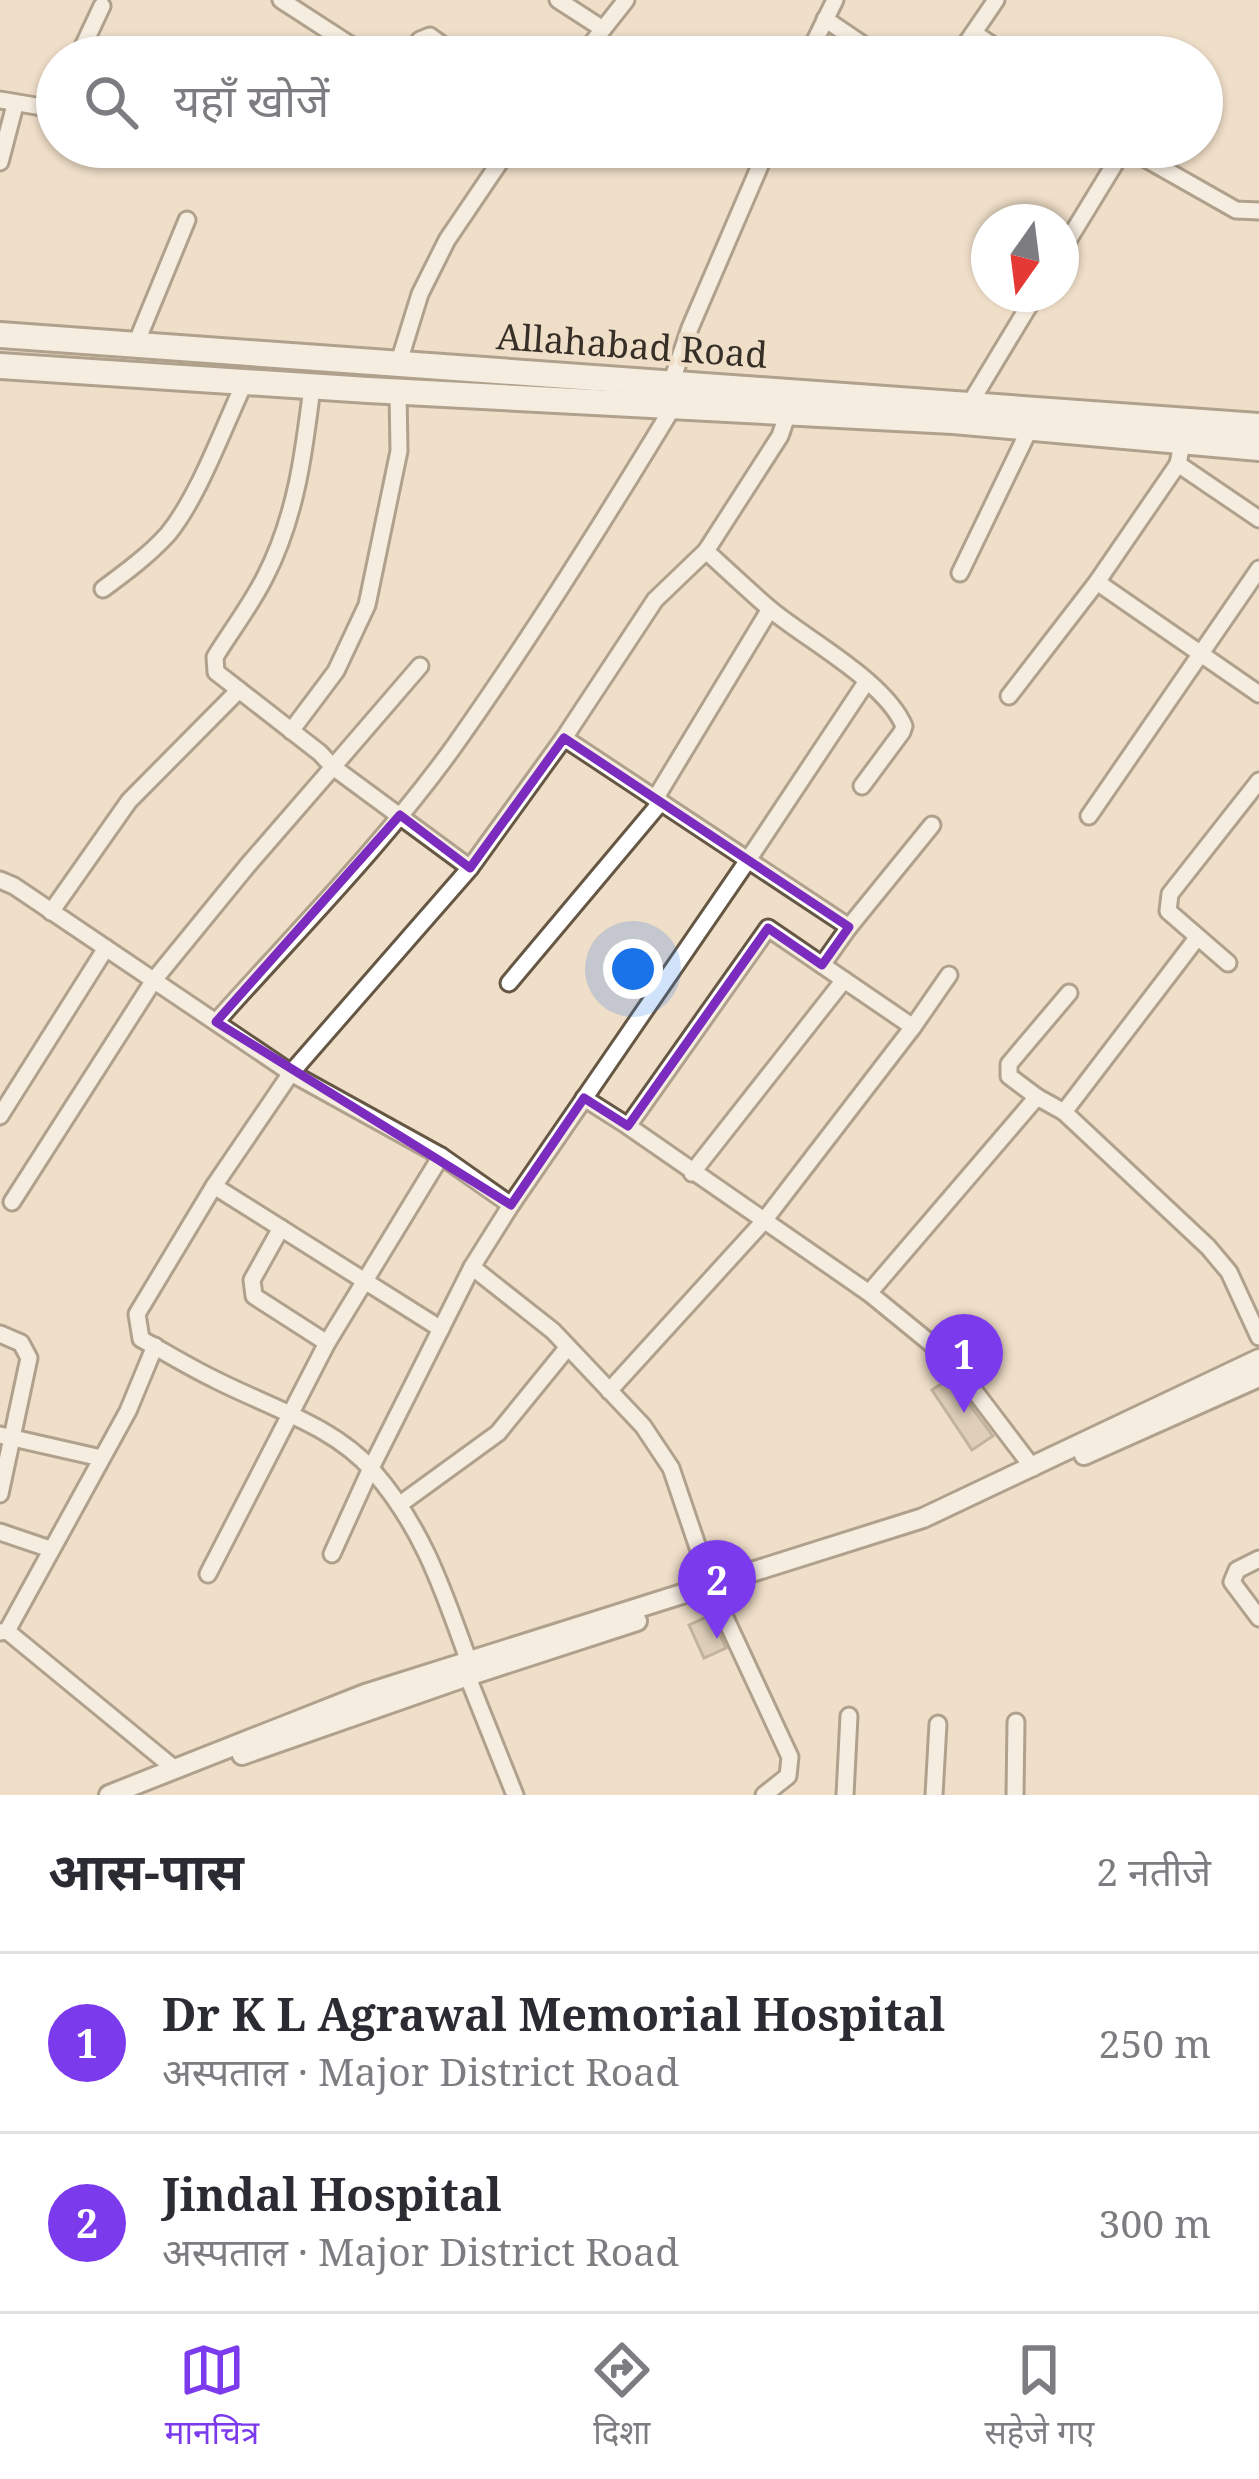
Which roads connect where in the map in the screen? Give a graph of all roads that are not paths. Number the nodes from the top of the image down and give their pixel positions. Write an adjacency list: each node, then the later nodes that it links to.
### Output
1 (281, 0): 11 (street)
2 (558, 0): 8 (street)
3 (626, 0): 8 (street)
4 (835, 0): 7 (street)
5 (996, 0): 9 (street)
6 (102, 6): 10 (street)
7 (825, 19): 13 (street); 14 (street)
8 (603, 28): 12 (street)
9 (974, 33): 15 (street); 16 (street)
10 (88, 36)
11 (337, 36)
12 (597, 36)
13 (817, 36)
14 (850, 36)
15 (972, 36)
16 (978, 36)
17 (7, 102): 18 (street)
18 (0, 162)
19 (494, 168): 30 (street)
20 (759, 168): 34 (street)
21 (1112, 168): 25 (street)
22 (1161, 168): 23 (street)
23 (1259, 212)
24 (187, 220): 28 (street)
25 (1079, 223)
26 (1025, 312): 36 (street)
27 (0, 335): 28 (main road, Allahabad Road)
28 (135, 346): 30 (main road, Allahabad Road)
29 (0, 365): 31 (main road)
30 (398, 365): 34 (main road, Allahabad Road)
31 (245, 382): 32 (main road); 46 (street)
32 (312, 386): 33 (main road); 51 (street)
33 (398, 392): 34 (main road); 54 (street)
34 (669, 399): 35 (main road, Allahabad Road); 62 (street)
35 (791, 403): 36 (main road, Allahabad Road); 38 (main road); 42 (street)
36 (969, 405): 39 (main road, Allahabad Road)
37 (1259, 426): 39 (main road, Allahabad Road)
38 (1030, 428): 39 (main road); 44 (street)
39 (1182, 442): 40 (main road); 41 (street); 45 (street)
40 (1259, 448)
41 (1259, 519)
42 (706, 551): 47 (street); 55 (street)
43 (1259, 569): 48 (street)
44 (960, 573)
45 (1097, 582): 48 (street); 53 (street)
46 (103, 589)
47 (770, 609): 50 (street); 59 (street)
48 (1201, 654): 52 (street); 63 (street)
49 (420, 666): 56 (street)
50 (867, 681): 58 (street); 65 (street)
51 (239, 690): 54 (street); 68 (street)
52 (1259, 694)
53 (1010, 696)
54 (291, 731): 56 (street)
55 (564, 738): 59 (street); 66 (street)
56 (333, 767): 62 (street); 75 (street)
57 (1259, 781): 60 (street)
58 (862, 786)
59 (658, 800): 65 (street); 77 (street)
60 (1243, 801): 61 (street); 70 (street)
61 (1259, 812)
62 (400, 815): 66 (street); 79 (street)
63 (1089, 815)
64 (932, 825): 69 (street)
65 (748, 860): 69 (street); 83 (street)
66 (470, 868): 81 (street)
67 (0, 880): 68 (street)
68 (51, 911): 71 (street)
69 (849, 927): 73 (street)
70 (1197, 938): 72 (street); 84 (street)
71 (106, 948): 75 (street); 85 (street)
72 (1228, 963)
73 (822, 964): 76 (street); 86 (street)
74 (949, 975): 80 (street)
75 (154, 980): 79 (street); 90 (street)
76 (844, 980): 80 (street); 88 (street)
77 (509, 983)
78 (1069, 993): 82 (street)
79 (216, 1022): 81 (street)
80 (913, 1027): 92 (street)
81 (291, 1073): 87 (street); 89 (street)
82 (1037, 1097): 84 (street); 96 (street)
83 (584, 1098): 86 (street); 91 (street)
84 (1064, 1112): 99 (street)
85 (0, 1116)
86 (628, 1126): 88 (street)
87 (441, 1156): 91 (street); 95 (street)
88 (692, 1173): 92 (street)
89 (214, 1186): 93 (street); 101 (street)
90 (12, 1202)
91 (511, 1205): 94 (street)
92 (764, 1222): 96 (street); 105 (street)
93 (281, 1228): 95 (street); 100 (street)
94 (472, 1268): 97 (street); 102 (street)
95 (365, 1281): 97 (street); 100 (street)
96 (868, 1293): 110 (street)
97 (441, 1329): 109 (street)
98 (0, 1334): 107 (street)
99 (1259, 1337)
100 (327, 1343): 106 (street)
101 (155, 1346): 106 (street); 108 (street)
102 (568, 1347): 105 (street); 112 (street)
103 (1259, 1358): 110 (street)
104 (1259, 1378): 118 (street)
105 (610, 1391): 118 (street)
106 (291, 1415): 109 (street); 117 (street)
107 (6, 1437): 108 (street); 111 (street)
108 (101, 1458): 114 (street)
109 (371, 1468): 112 (street); 115 (street)
110 (1034, 1468): 118 (street)
111 (0, 1495)
112 (399, 1505): 121 (street)
113 (0, 1532): 114 (street)
114 (50, 1549): 120 (street)
115 (332, 1554)
116 (1259, 1559): 119 (street)
117 (208, 1574)
118 (713, 1591): 121 (street); 129 (street)
119 (1259, 1618)
120 (4, 1631): 125 (street)
121 (466, 1666): 125 (street); 127 (street); 128 (street)
122 (849, 1716): 130 (street)
123 (1016, 1722): 132 (street)
124 (938, 1724): 131 (street)
125 (175, 1769): 126 (street)
126 (110, 1795)
127 (143, 1795)
128 (515, 1795)
129 (764, 1795)
130 (845, 1795)
131 (934, 1795)
132 (1015, 1795)

